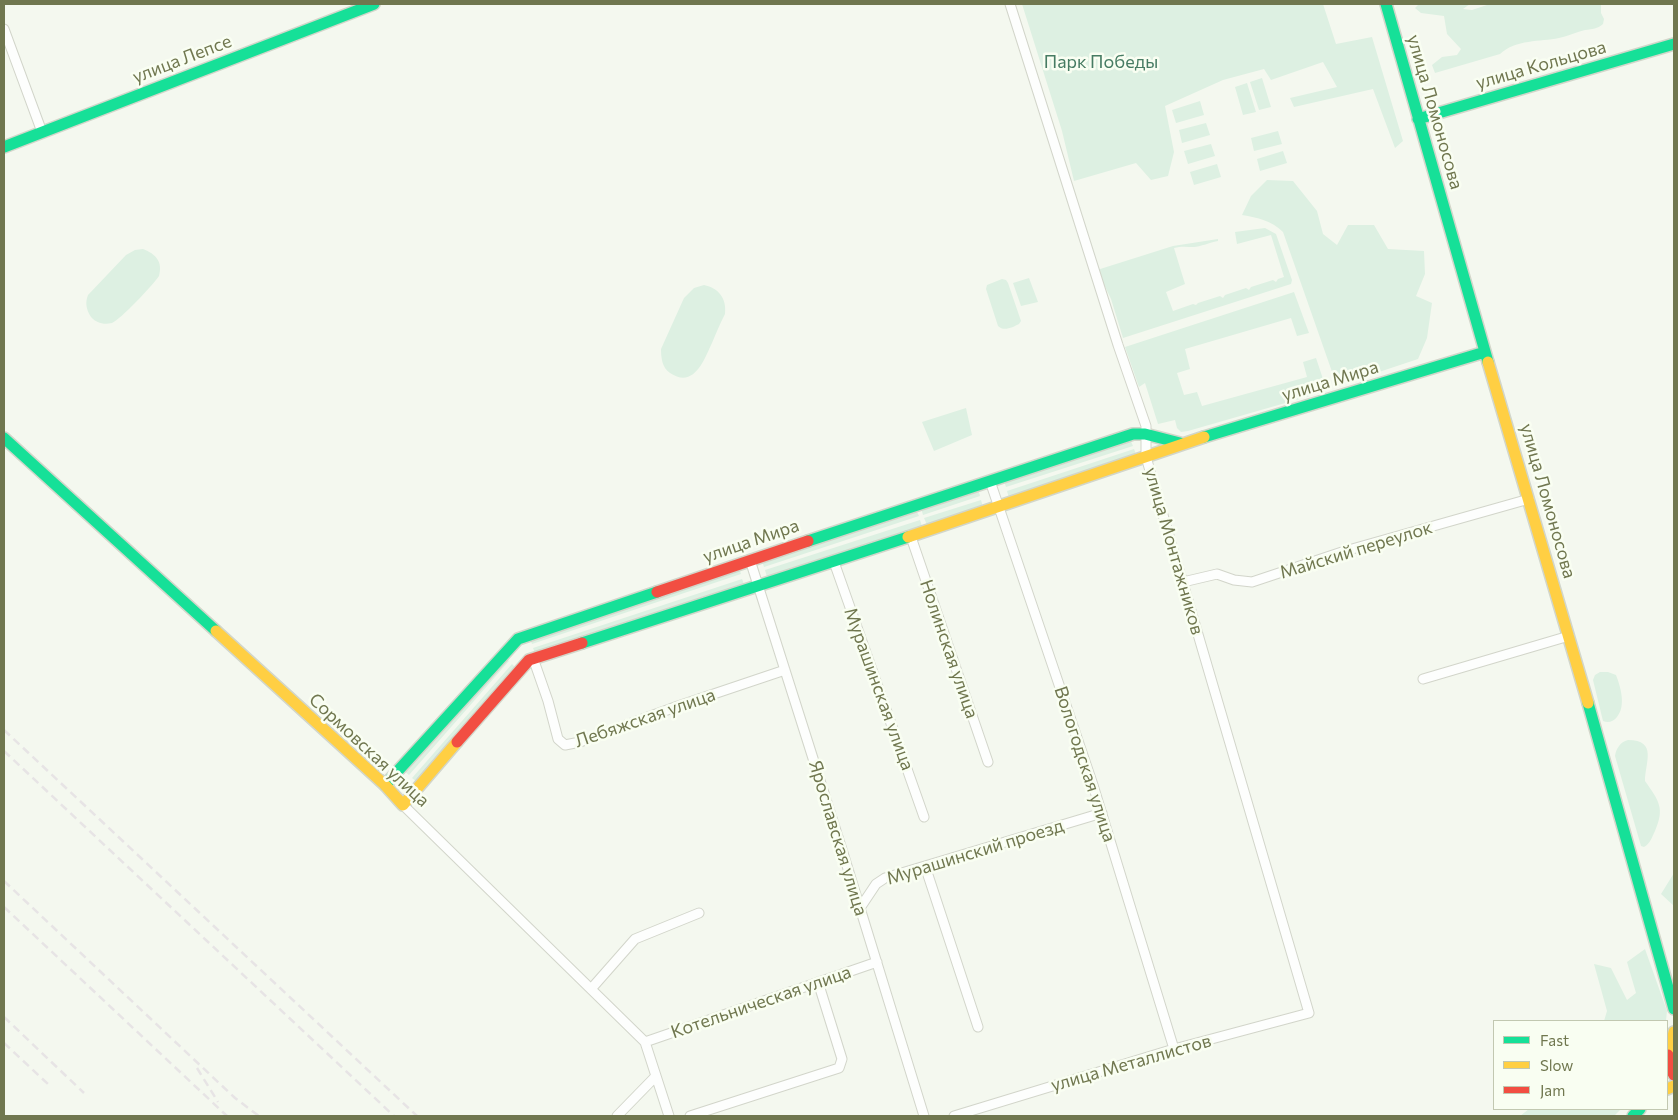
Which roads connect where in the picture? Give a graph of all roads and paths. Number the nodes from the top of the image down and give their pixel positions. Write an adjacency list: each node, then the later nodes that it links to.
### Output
1 (374, 4): 7 (main road, улица Лепсе)
2 (1010, 4): 10 (street, улица Монтажников)
3 (1386, 4): 6 (main road, улица Ломоносова)
4 (4, 30): 7 (street)
5 (1674, 44): 6 (main road, улица Кольцова)
6 (1418, 119): 9 (main road, улица Ломоносова)
7 (42, 132): 8 (main road, улица Лепсе)
8 (4, 147)
9 (1485, 352): 12 (main road, улица Мира); 15 (main road, улица Ломоносова)
10 (1147, 434): 12 (main road, улица Мира); 13 (street, улица Монтажников); 14 (main road, улица Мира)
11 (4, 438): 27 (main road, Сормовская улица)
12 (1185, 443): 13 (main road, улица Мира)
13 (1146, 457): 16 (main road, улица Мира); 20 (street, улица Монтажников)
14 (990, 481): 16 (street, Вологодская улица); 18 (main road, улица Мира)
15 (1529, 499): 20 (street, Майский переулок); 22 (main road, улица Ломоносова)
16 (1000, 507): 17 (main road, улица Мира); 29 (street, Вологодская улица)
17 (910, 537): 19 (main road, улица Мира); 26 (street, Нолинская улица)
18 (750, 560): 21 (street, Ярославская улица); 27 (main road, улица Мира)
19 (834, 562): 21 (main road, улица Мира); 30 (street, Мурашинская улица)
20 (1183, 582): 38 (street, улица Монтажников)
21 (758, 586): 23 (main road, улица Мира); 24 (street, Ярославская улица)
22 (1569, 636): 25 (street); 37 (main road, улица Ломоносова)
23 (533, 658): 24 (street, Лебяжская улица); 28 (main road, улица Мира)
24 (785, 670): 32 (street, Ярославская улица)
25 (1423, 679)
26 (988, 762)
27 (384, 785): 28 (main road, Сормовская улица)
28 (402, 805): 36 (street, Сормовская улица)
29 (1102, 813): 31 (street, Мурашинский проезд); 42 (street, Вологодская улица)
30 (924, 817)
31 (925, 866): 32 (street, Мурашинский проезд); 39 (street)
32 (860, 908): 34 (street, Ярославская улица)
33 (699, 913): 36 (street)
34 (877, 962): 35 (street, Котельническая улица); 49 (street, Ярославская улица)
35 (818, 982): 41 (street, Котельническая улица); 48 (street)
36 (592, 989): 41 (street, Сормовская улица)
37 (1674, 1009)
38 (1309, 1014): 42 (street, улица Металлистов)
39 (978, 1027)
40 (1674, 1032): 43 (main road)
41 (646, 1042): 45 (street, Сормовская улица)
42 (1174, 1049): 50 (street, улица Металлистов)
43 (1670, 1052): 44 (main road)
44 (1674, 1075)
45 (656, 1076): 46 (street); 47 (street, Сормовская улица)
46 (617, 1116)
47 (669, 1116)
48 (690, 1116)
49 (924, 1116)
50 (954, 1116)

